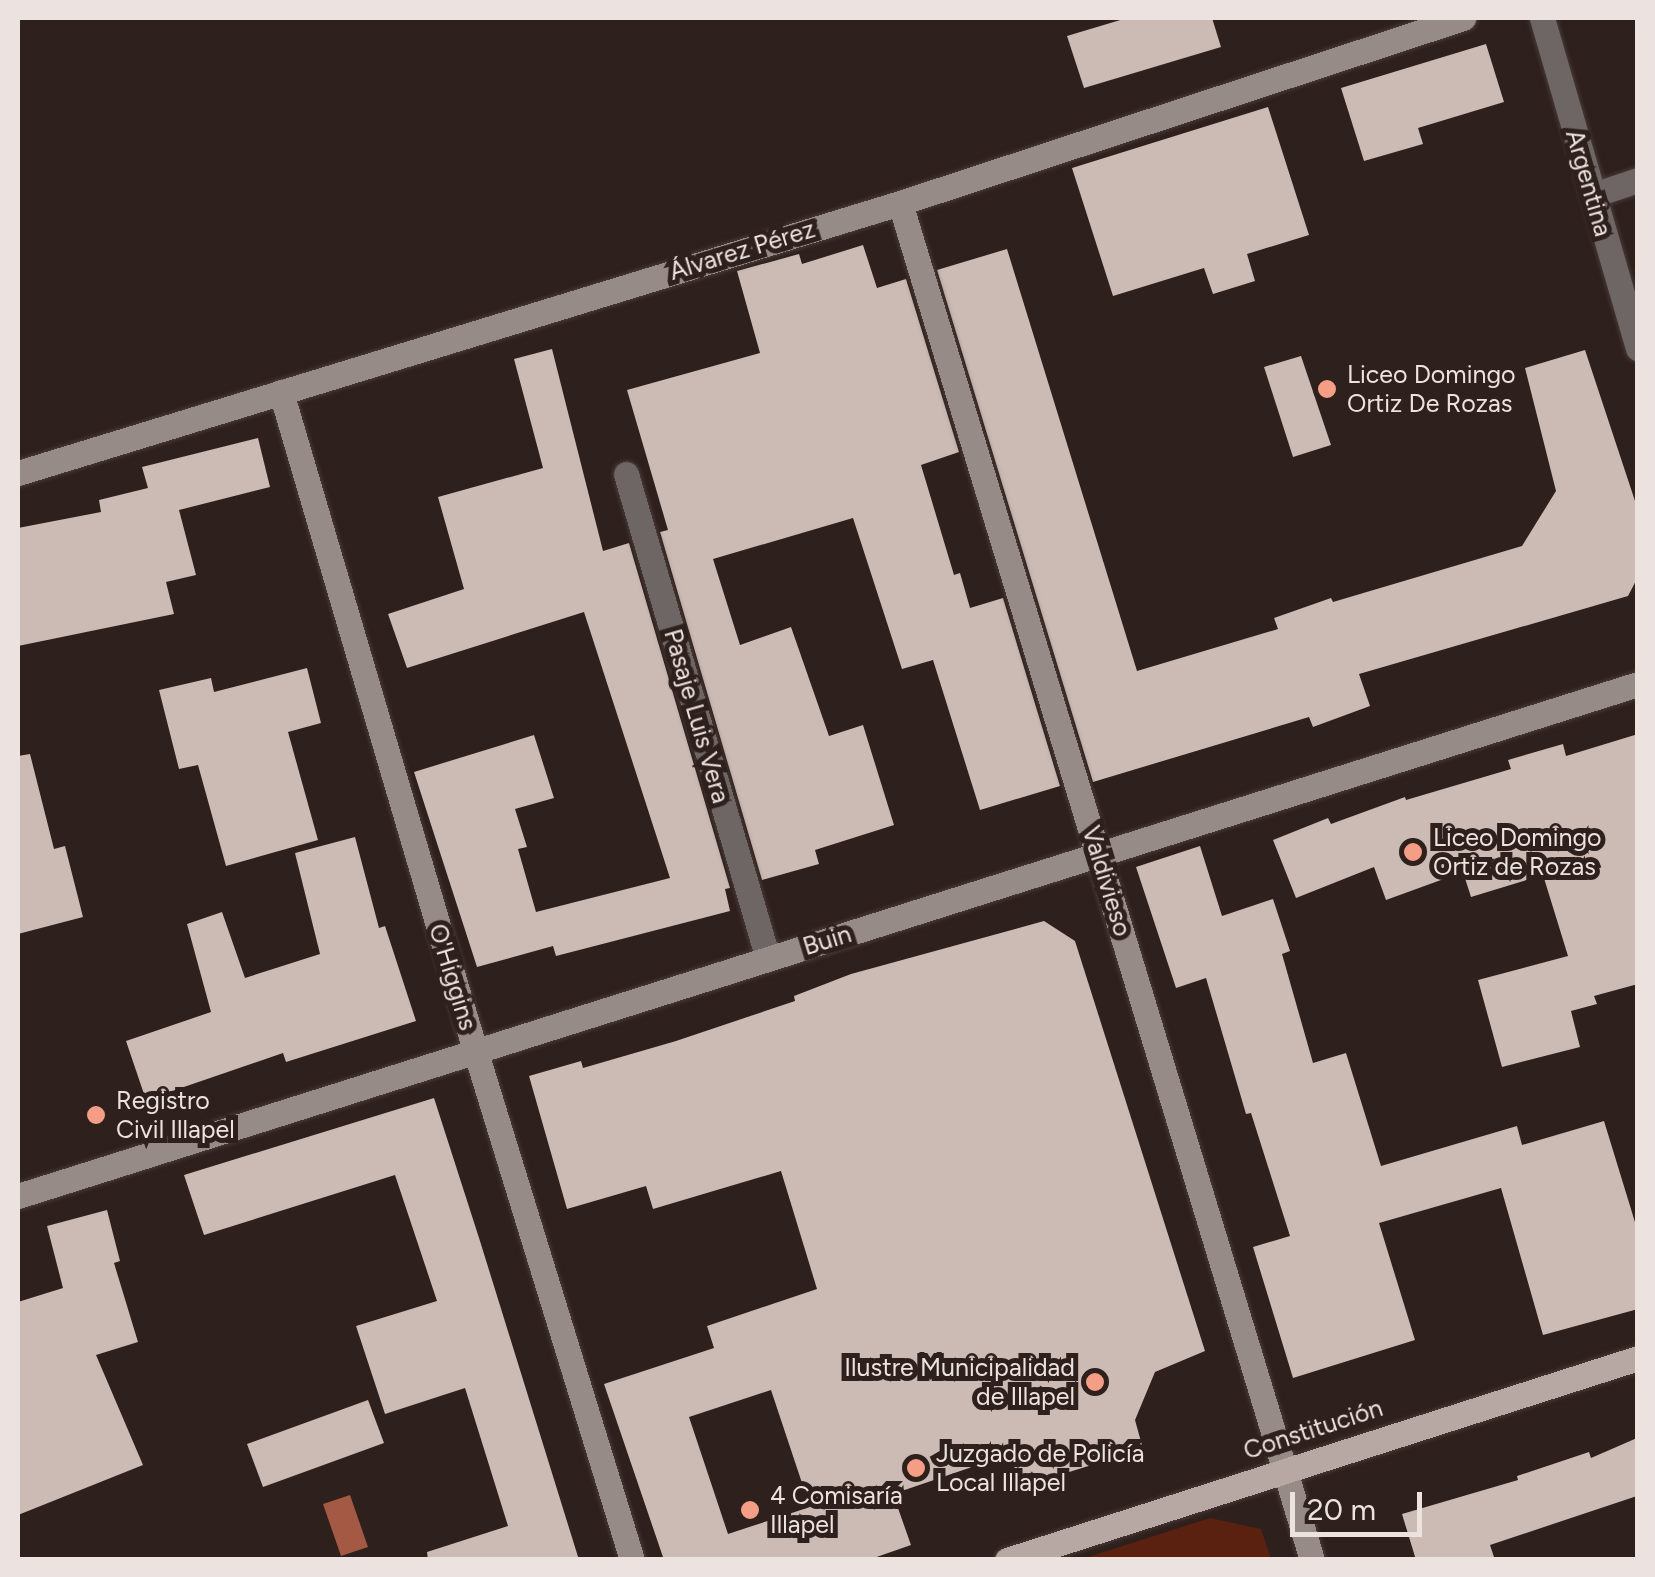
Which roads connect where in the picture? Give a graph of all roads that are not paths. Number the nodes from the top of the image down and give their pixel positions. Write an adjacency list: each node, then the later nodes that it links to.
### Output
1 (1463, 18): 5 (street, Álvarez Pérez)
2 (1542, 18): 4 (street, Argentina)
3 (1638, 180): 4 (street)
4 (1593, 195): 6 (street, Argentina)
5 (900, 203): 7 (street, Álvarez Pérez); 11 (street, Valdivieso)
6 (1638, 348)
7 (280, 392): 8 (street, Álvarez Pérez); 13 (street, O'Higgins)
8 (18, 473)
9 (626, 474): 12 (street, Pasaje Luis Vera)
10 (1638, 684): 11 (street, Buin)
11 (1098, 855): 12 (street, Buin); 16 (street, Valdivieso)
12 (768, 959): 13 (street, Buin)
13 (475, 1050): 14 (street, Buin); 17 (street, O'Higgins)
14 (18, 1196)
15 (1638, 1358): 16 (main road, Constitución)
16 (1286, 1469): 18 (main road, Constitución); 19 (street, Valdivieso)
17 (632, 1560)
18 (1007, 1560)
19 (1312, 1560)

